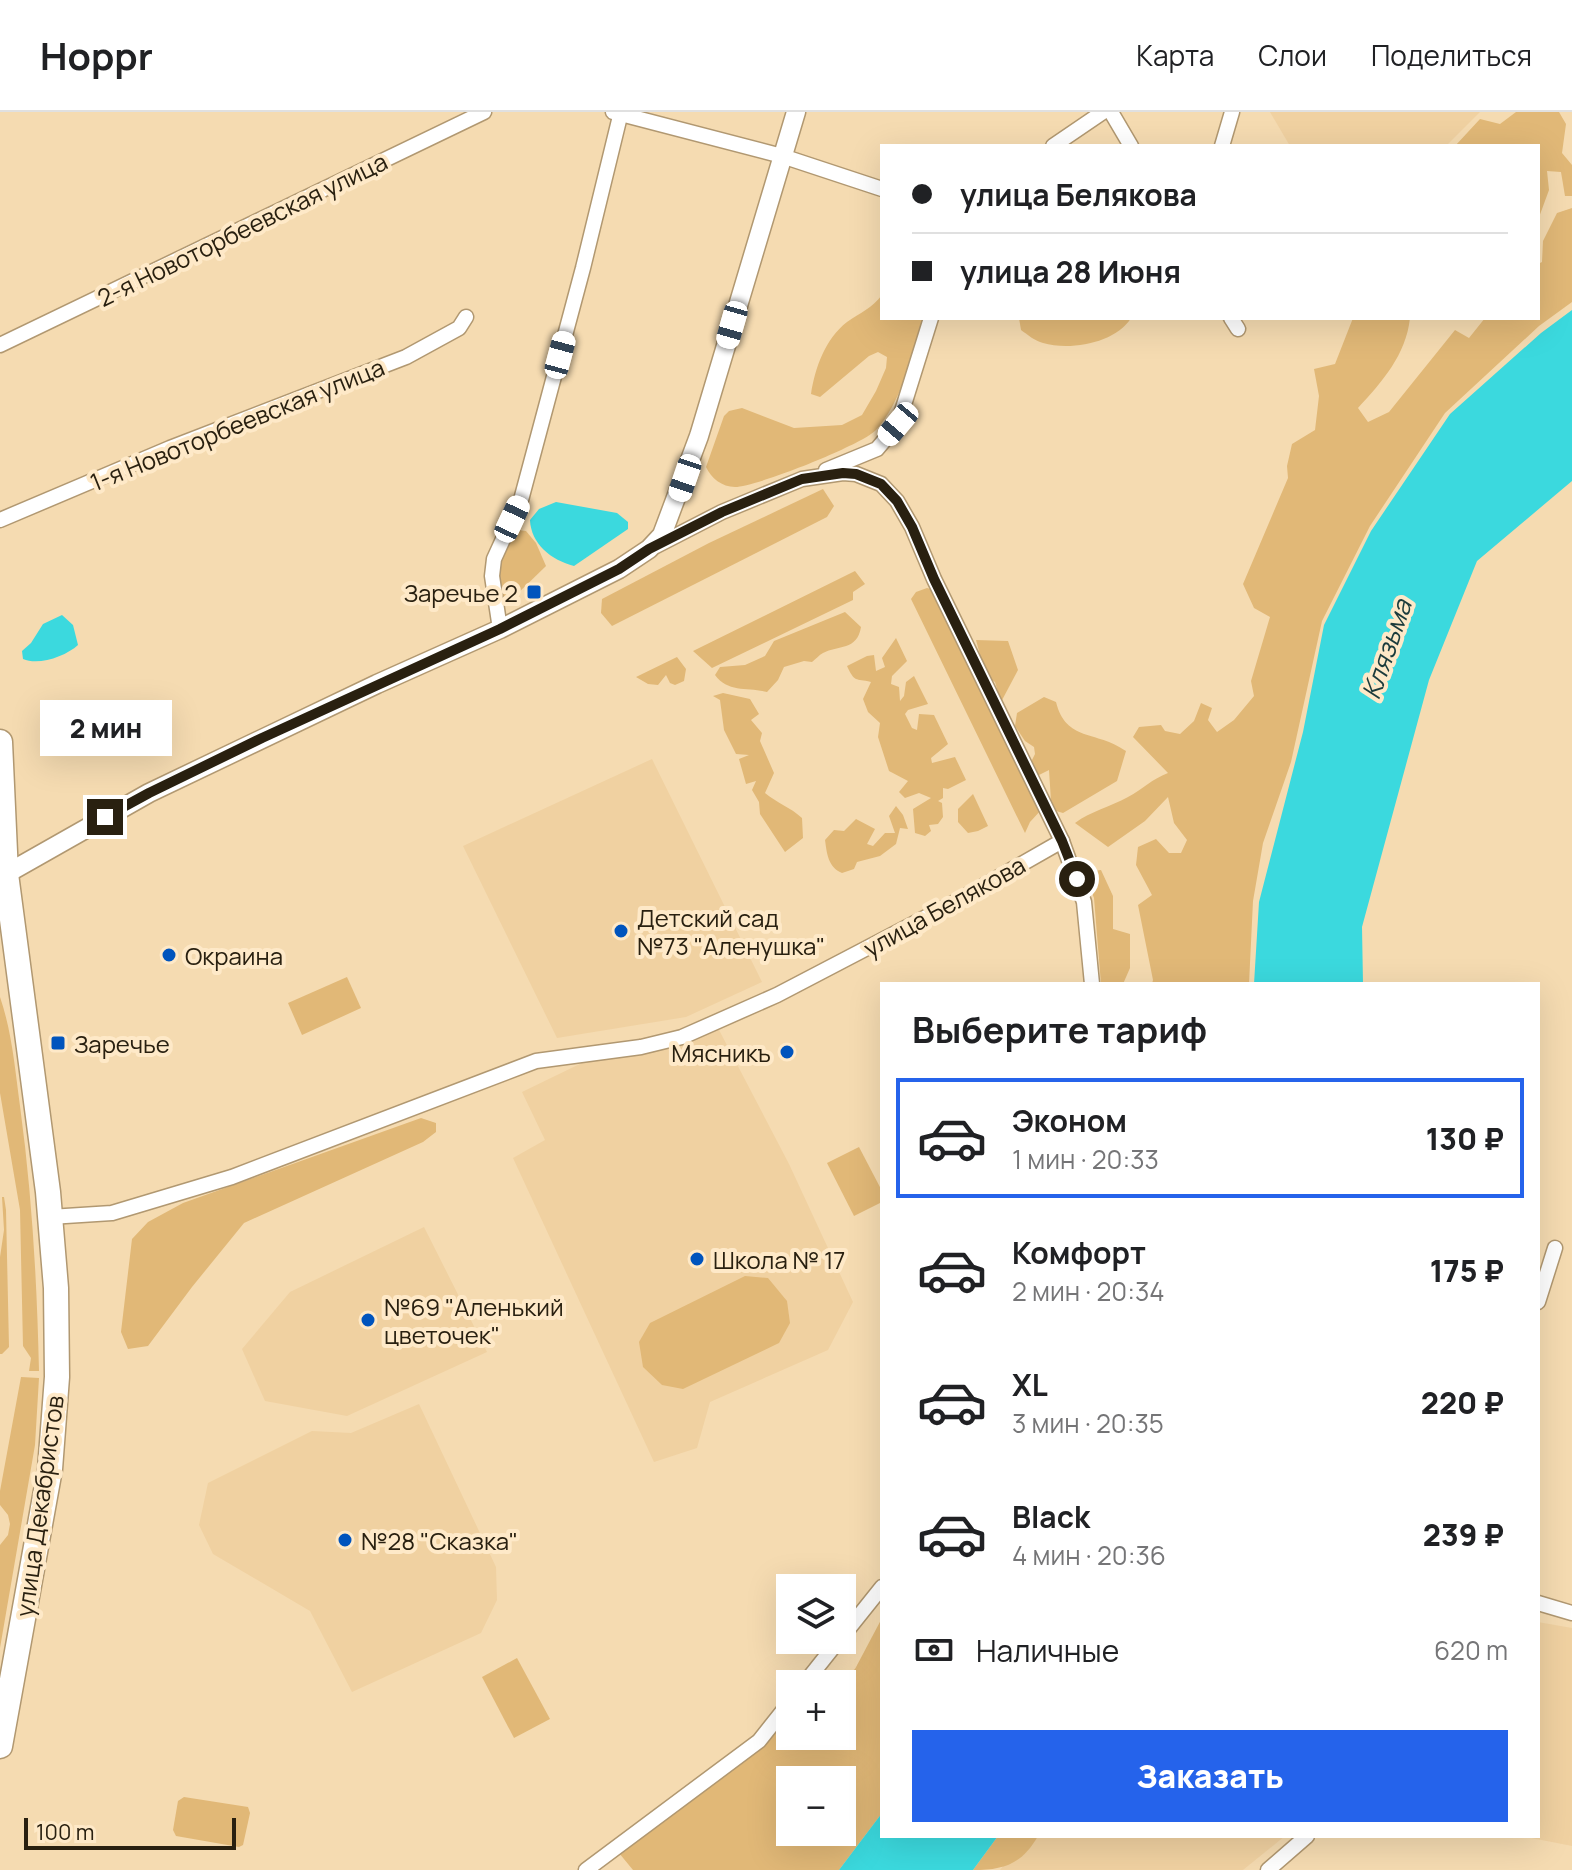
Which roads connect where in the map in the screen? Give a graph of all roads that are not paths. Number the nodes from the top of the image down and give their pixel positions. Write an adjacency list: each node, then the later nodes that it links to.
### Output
1 (484, 112): 14 (street, 2-я Новоторбеевская улица)
2 (796, 112): 10 (street)
3 (1103, 112): 7 (street)
4 (1111, 112): 8 (street)
5 (1232, 112): 9 (street)
6 (618, 113): 10 (street); 18 (street)
7 (1056, 144)
8 (1130, 144)
9 (1223, 144)
10 (782, 156): 11 (street); 17 (street)
11 (880, 188)
12 (466, 317): 16 (street, 1-я Новоторбеевская улица)
13 (930, 320): 15 (street)
14 (0, 345)
15 (815, 475): 17 (street); 20 (street)
16 (0, 520)
17 (649, 549): 18 (street)
18 (500, 629): 21 (street)
19 (0, 742): 21 (main road, улица Декабристов)
20 (1062, 841): 22 (street); 23 (street, улица Белякова)
21 (3, 875): 23 (main road, улица Декабристов)
22 (1092, 982)
23 (50, 1217): 33 (main road, улица Декабристов)
24 (1555, 1248): 25 (street)
25 (1540, 1296)
26 (880, 1589): 29 (street)
27 (1540, 1604): 28 (street)
28 (1572, 1613)
29 (856, 1619)
30 (828, 1654): 31 (street)
31 (815, 1670)
32 (776, 1720): 35 (street)
33 (0, 1746)
34 (1305, 1838): 36 (street)
35 (586, 1870)
36 (1268, 1870)

